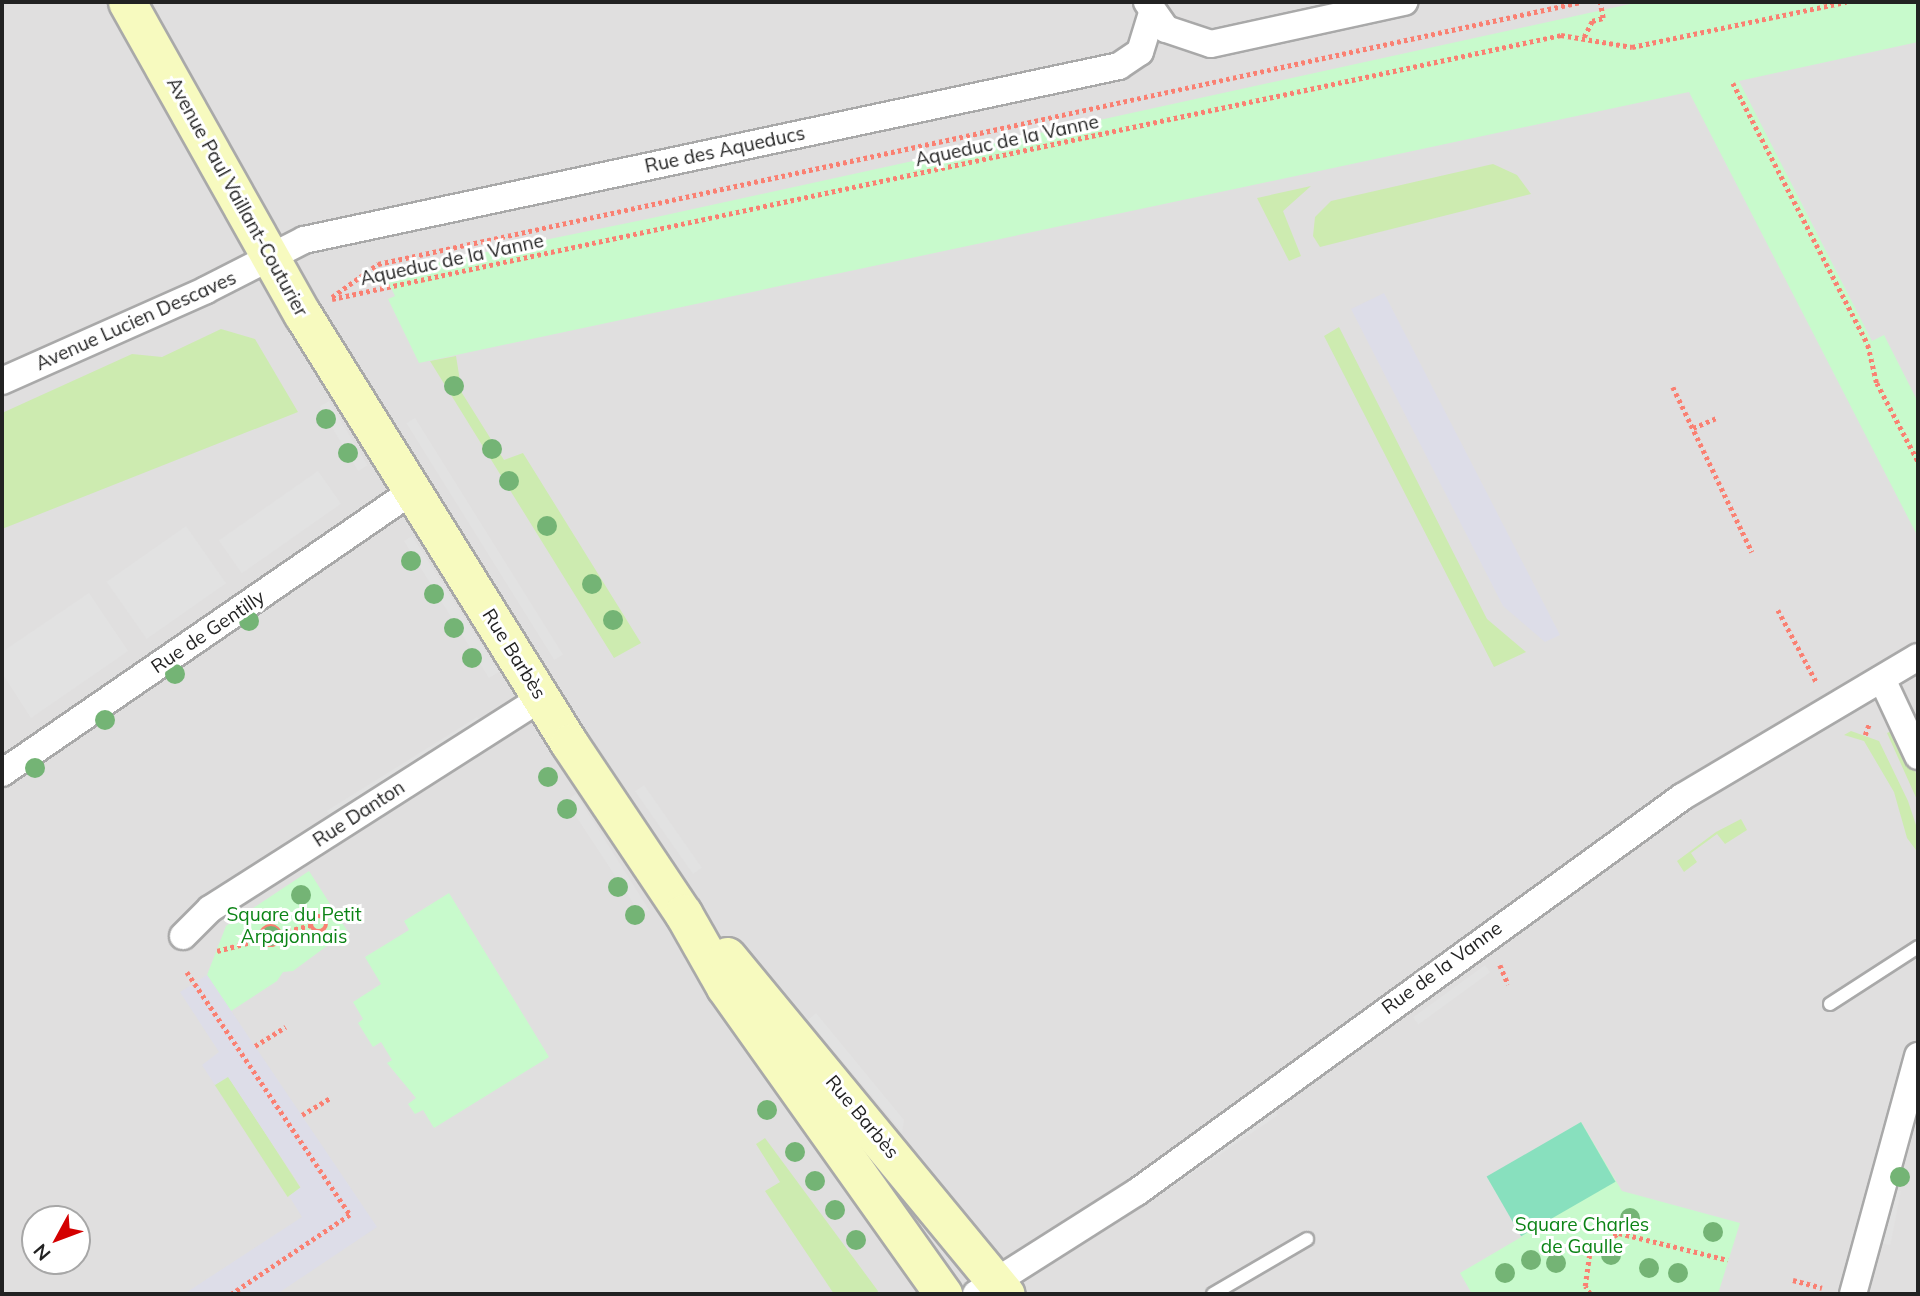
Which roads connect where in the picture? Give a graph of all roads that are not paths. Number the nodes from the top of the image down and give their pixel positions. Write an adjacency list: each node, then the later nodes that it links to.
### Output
1 (127, 2): 4 (main road, Avenue Paul Vaillant-Couturier)
2 (1404, 2): 3 (street)
3 (1149, 7): 4 (street, Rue des Aqueducs)
4 (271, 260): 5 (street, Avenue Lucien Descaves); 6 (main road, Avenue Paul Vaillant-Couturier)
5 (2, 381)
6 (350, 391): 7 (main road, Rue Barbès)
7 (413, 491): 10 (main road, Rue Barbès); 12 (street, Rue de Gentilly)
8 (1918, 657): 9 (street, Rue de la Vanne)
9 (1882, 679): 11 (street); 19 (street, Rue de la Vanne)
10 (541, 698): 13 (main road, Rue Barbès); 14 (street, Rue Danton)
11 (1918, 756)
12 (2, 773)
13 (683, 913): 19 (main road, Rue Barbès); 20 (main road, Rue Barbès)
14 (183, 936)
15 (1918, 947): 16 (lane)
16 (1830, 1004)
17 (1918, 1056): 22 (street)
18 (1307, 1240): 21 (lane)
19 (993, 1290)
20 (943, 1294)
21 (1213, 1294)
22 (1853, 1294)

